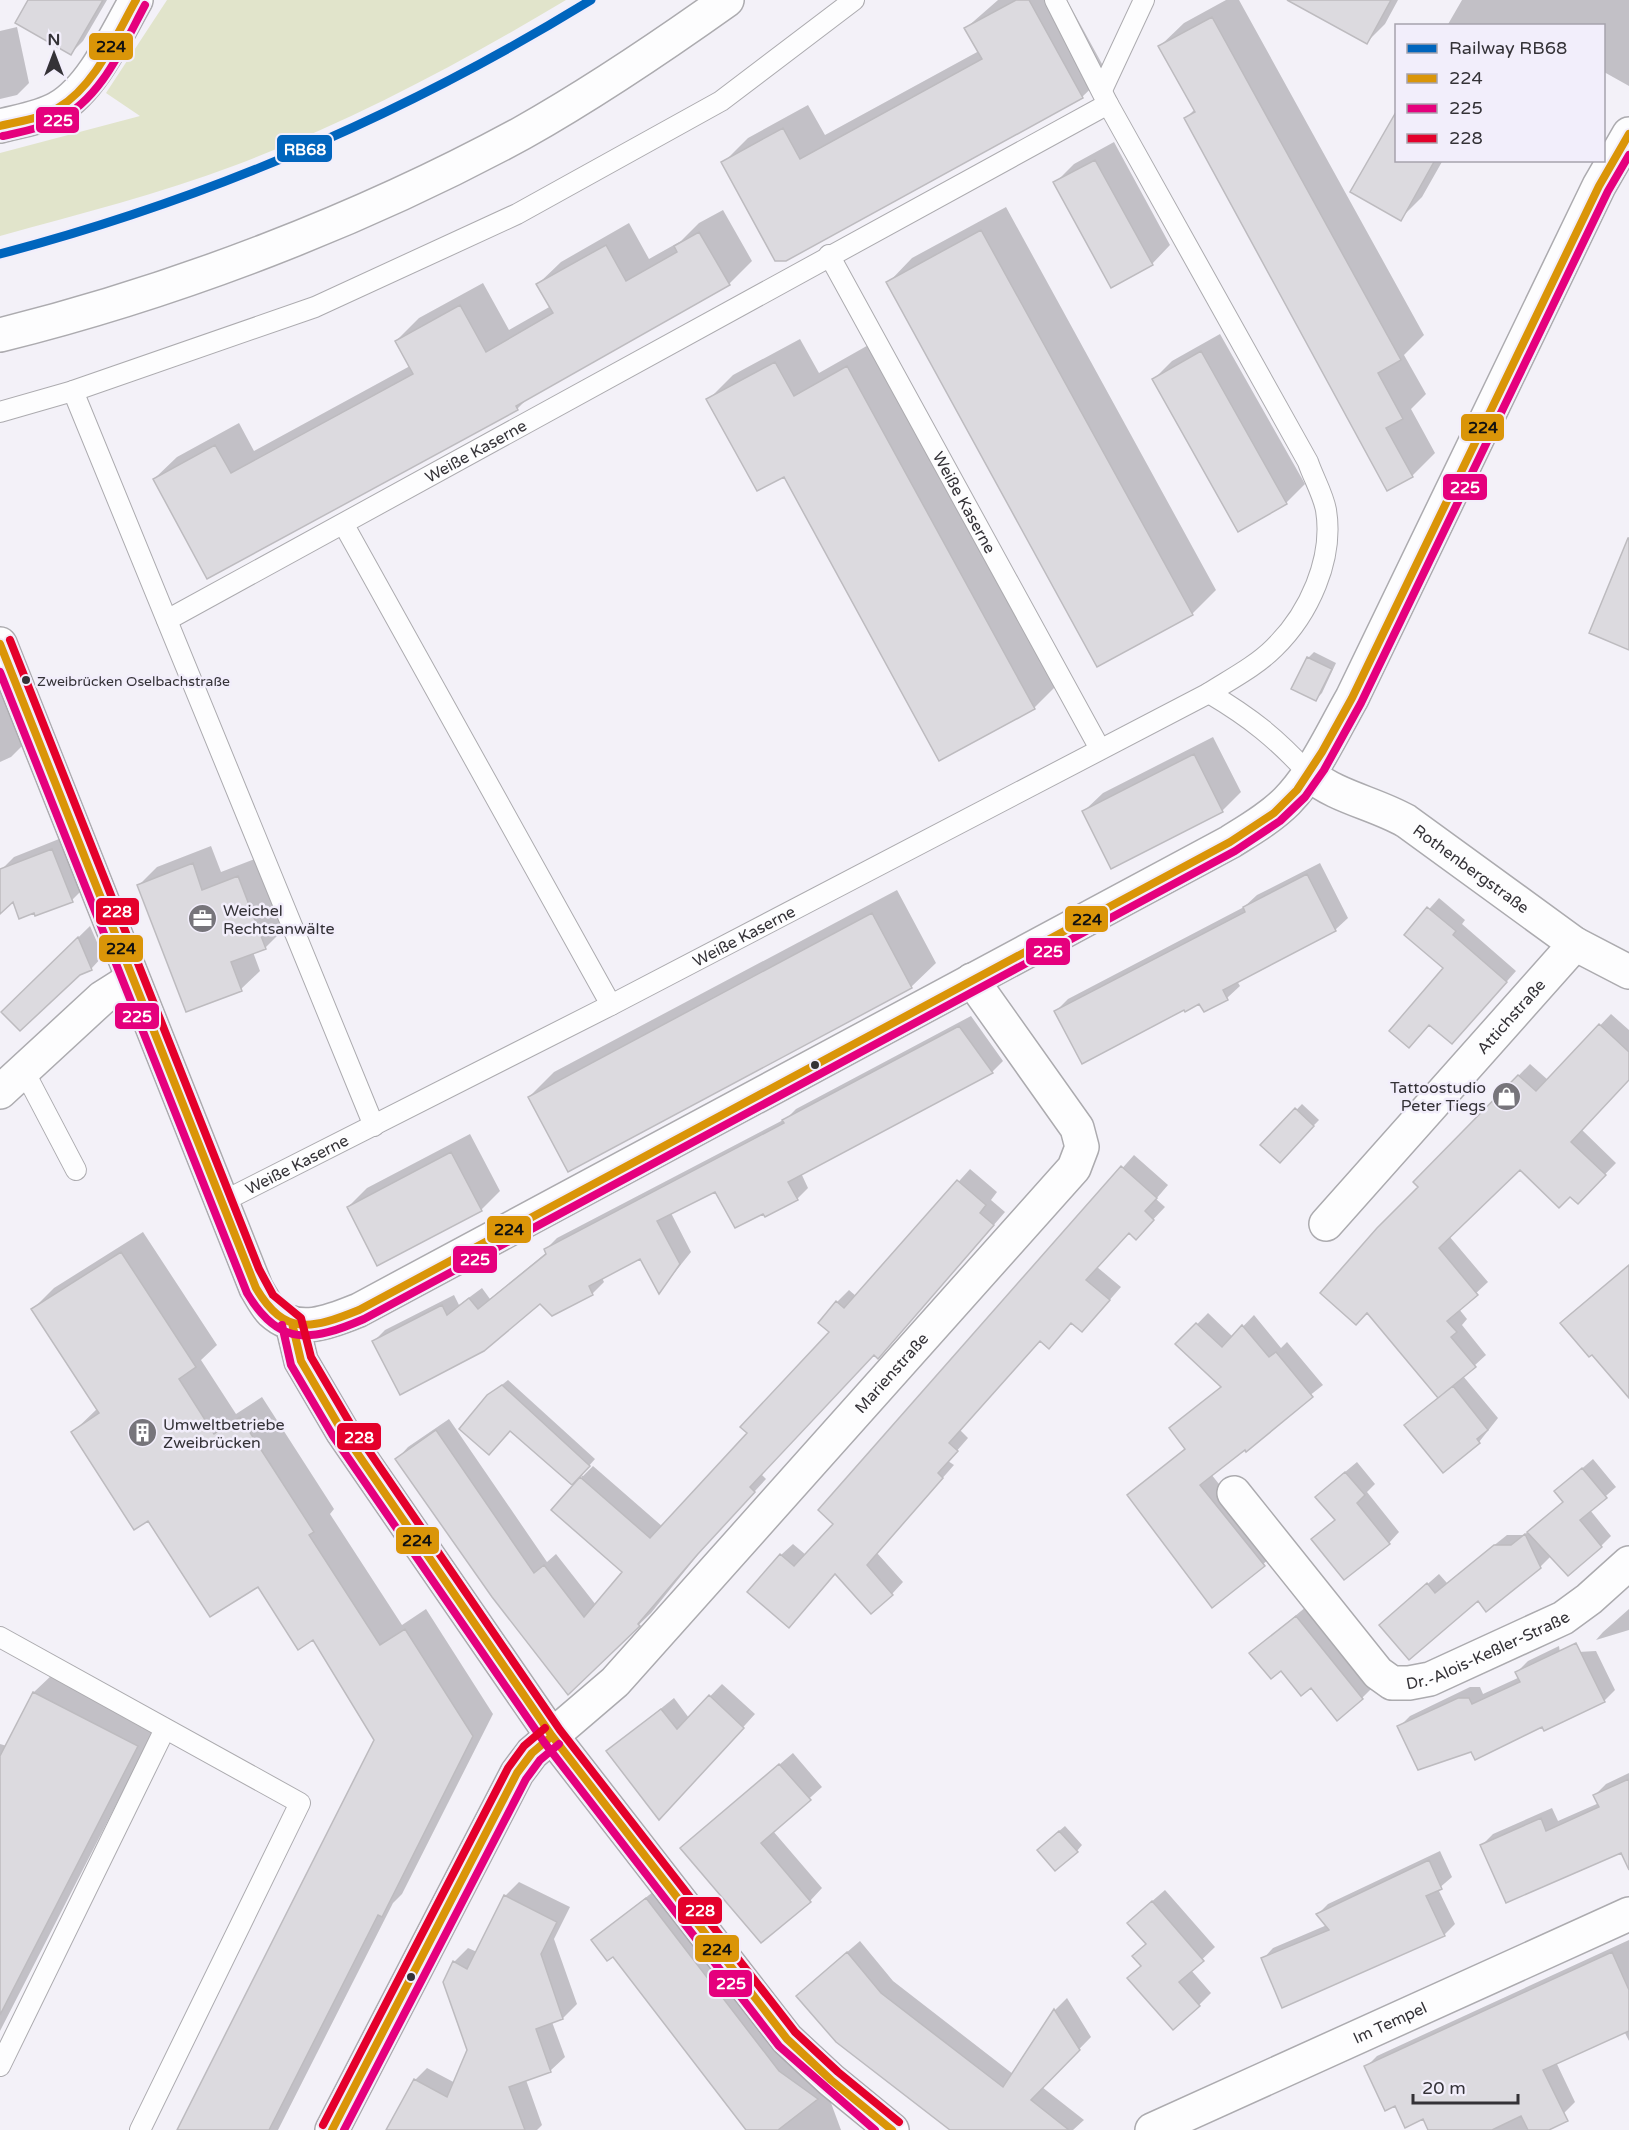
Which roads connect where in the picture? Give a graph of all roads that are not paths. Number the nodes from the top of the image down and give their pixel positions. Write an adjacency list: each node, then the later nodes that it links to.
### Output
1 (136, 0): 7 (street)
2 (727, 0): 10 (street)
3 (854, 0): 11 (lane)
4 (1055, 0): 6 (lane)
5 (1144, 0): 6 (lane)
6 (1105, 97): 9 (lane, Weiße Kaserne); 16 (lane, Weiße Kaserne)
7 (0, 126)
8 (1629, 134): 18 (street)
9 (829, 255): 13 (lane, Weiße Kaserne); 17 (lane, Weiße Kaserne)
10 (0, 335)
11 (73, 391): 12 (lane); 14 (lane)
12 (0, 412)
13 (344, 525): 14 (lane, Weiße Kaserne); 23 (lane)
14 (167, 620): 26 (lane)
15 (0, 644): 21 (street)
16 (1209, 693): 17 (lane, Weiße Kaserne); 18 (lane)
17 (1100, 749): 23 (lane, Weiße Kaserne)
18 (1309, 774): 19 (street, Rothenbergstraße); 22 (street)
19 (1575, 944): 20 (street, Rothenbergstraße); 29 (street, Attichstraße)
20 (1629, 972)
21 (132, 979): 24 (street); 28 (street)
22 (972, 980): 30 (street); 35 (street, Marienstraße)
23 (611, 1005): 26 (lane, Weiße Kaserne)
24 (23, 1069): 25 (street); 27 (lane)
25 (0, 1092)
26 (374, 1126): 28 (lane, Weiße Kaserne)
27 (76, 1170)
28 (220, 1203): 30 (street)
29 (1326, 1224)
30 (292, 1323): 35 (street)
31 (1234, 1493): 32 (street, Dr.-Alois-Keßler-Straße)
32 (1629, 1563)
33 (0, 1639): 34 (lane)
34 (165, 1729): 37 (lane); 38 (lane)
35 (552, 1736): 39 (street, Marienstraße); 40 (street)
36 (1629, 1914): 41 (street, Im Tempel)
37 (0, 2066)
38 (140, 2130)
39 (332, 2130)
40 (892, 2130)
41 (1152, 2130)

